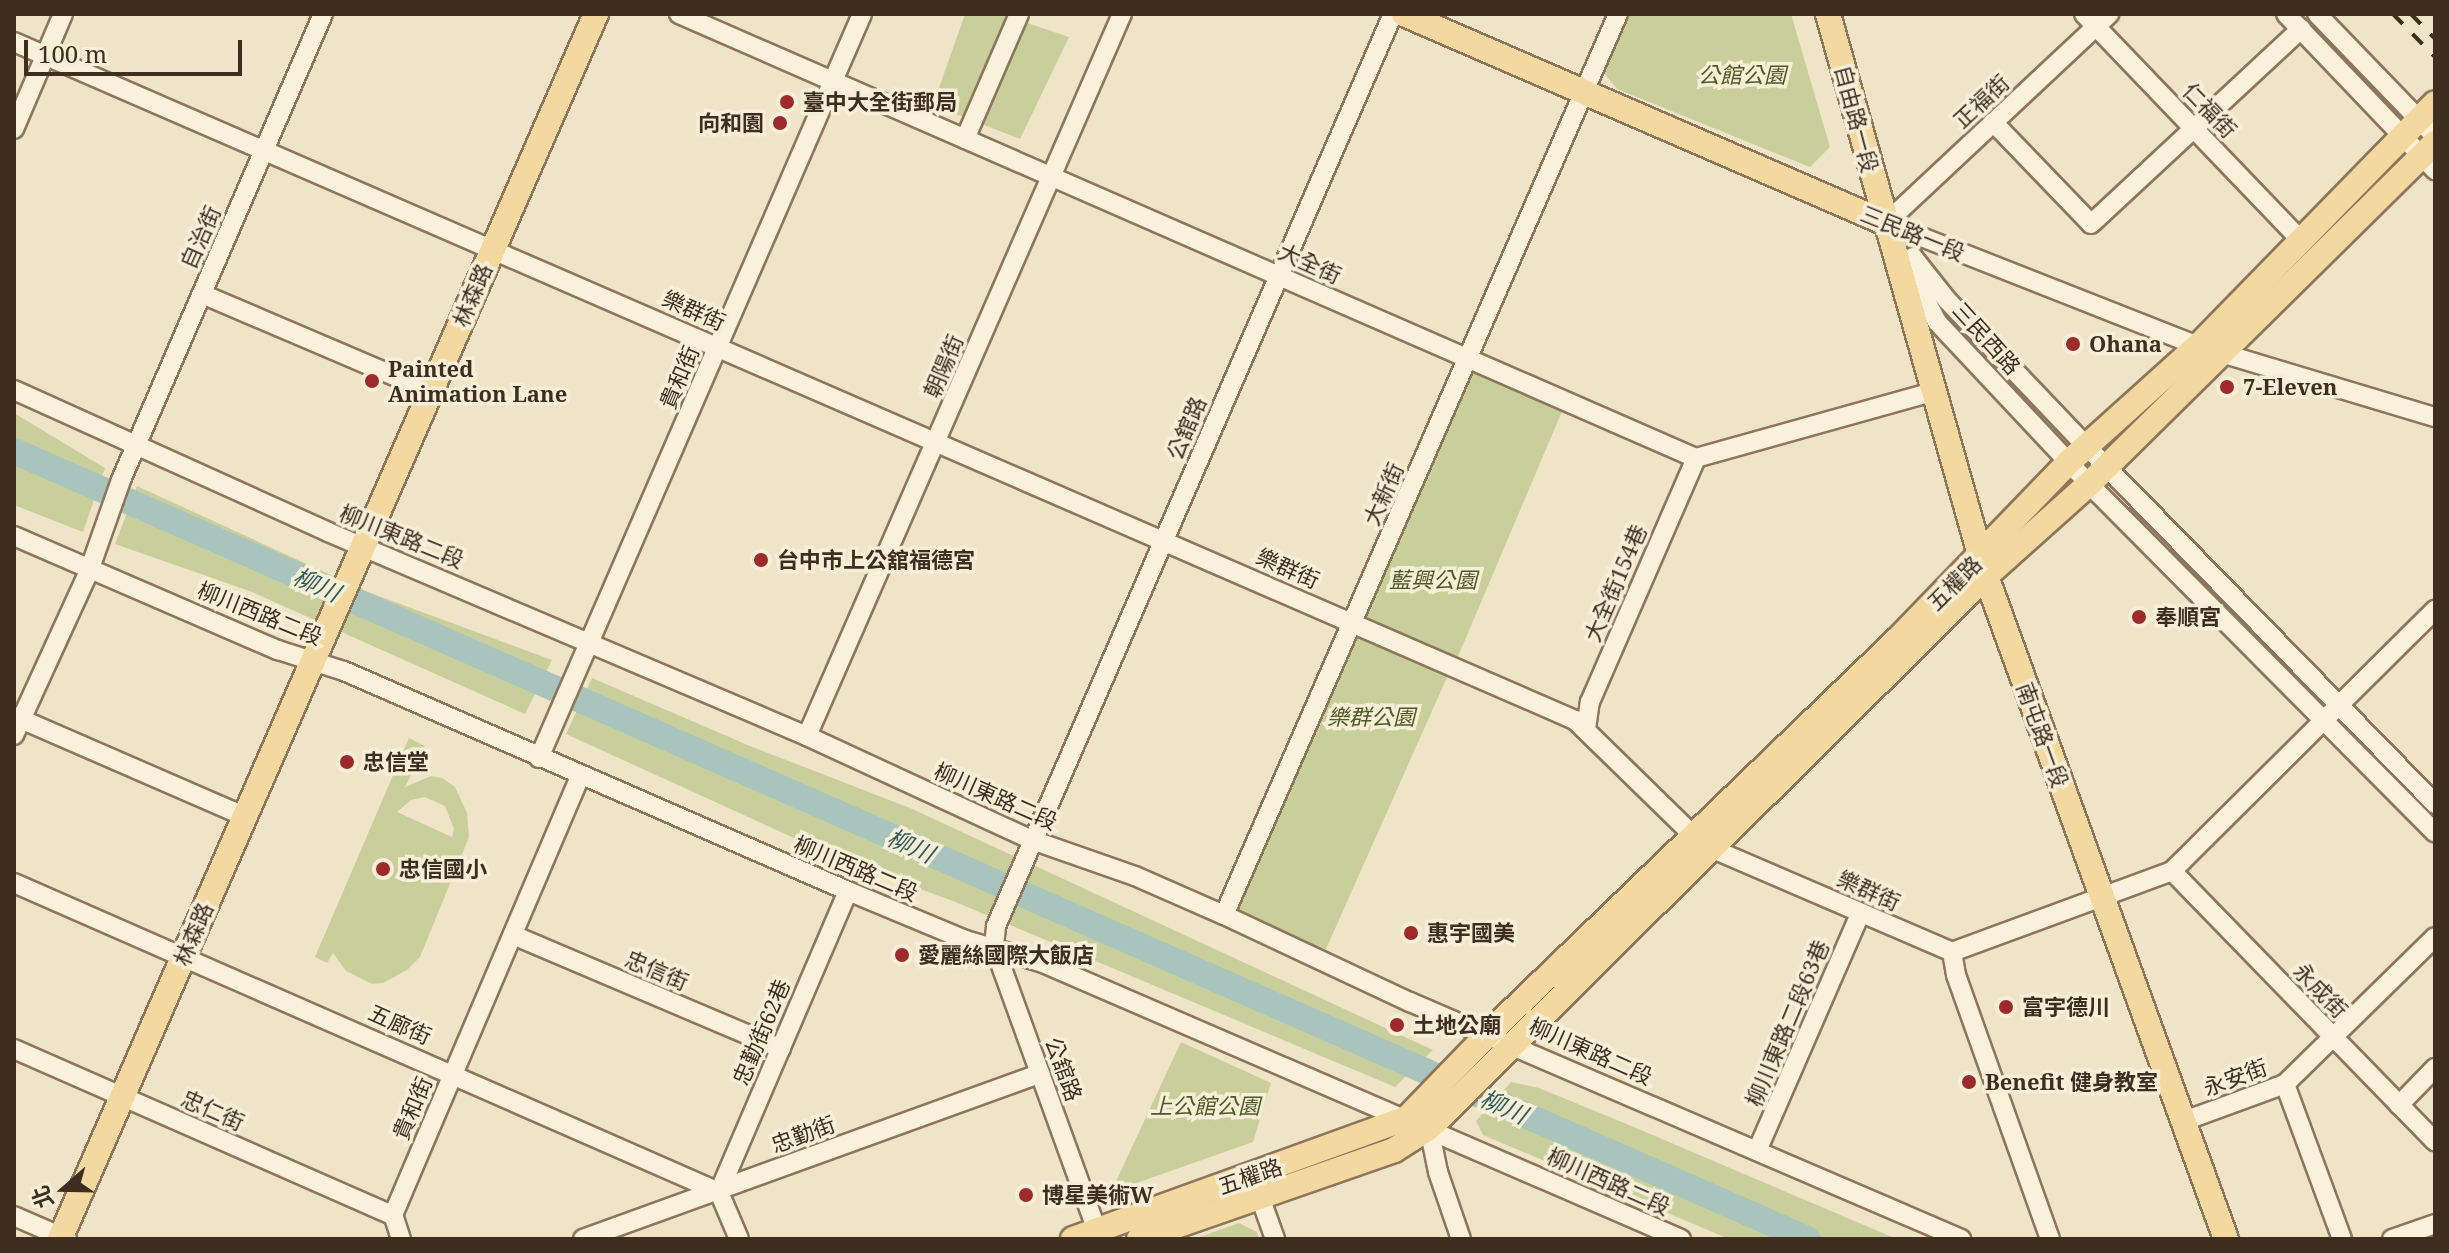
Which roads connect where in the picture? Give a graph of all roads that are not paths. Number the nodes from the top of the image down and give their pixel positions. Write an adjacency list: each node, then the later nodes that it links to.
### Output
1 (63, 14): 17 (street)
2 (323, 14): 25 (street, 自治街)
3 (596, 14): 29 (main road, 林森路)
4 (679, 14): 18 (street, 大全街)
5 (862, 14): 18 (street, 貴和街)
6 (1019, 14): 24 (street)
7 (1122, 14): 26 (street, 朝陽街)
8 (1393, 14): 30 (street, 公舘路)
9 (1404, 14): 19 (main road, 三民路一段)
10 (1618, 14): 19 (street, 大新街)
11 (1828, 14): 27 (main road, 自由路一段)
12 (2286, 14): 15 (street)
13 (2317, 14): 23 (street)
14 (2097, 18): 20 (street, 正福街); 21 (street, 仁福街)
15 (2301, 29): 21 (street); 23 (street)
16 (14, 42): 17 (street, 樂群街)
17 (45, 56): 22 (street); 25 (street, 樂群街)
18 (833, 82): 24 (street, 大全街); 33 (street, 貴和街)
19 (1584, 92): 27 (main road, 三民路一段); 35 (street, 大新街)
20 (1993, 122): 21 (street); 27 (street, 正福街)
21 (2194, 127): 28 (street, 仁福街)
22 (14, 129)
23 (2426, 138): 28 (main road, 五權路); 34 (main road, 五權路)
24 (965, 139): 26 (street, 大全街)
25 (264, 150): 29 (street, 樂群街); 31 (street, 自治街)
26 (1051, 176): 30 (street, 大全街); 40 (street, 朝陽街)
27 (1886, 223): 32 (street, 三民路一段); 38 (main road, 南屯路一段); 42 (street, 三民西路)
28 (2301, 240): 32 (main road, 五權路)
29 (492, 248): 33 (street, 樂群街); 36 (main road, 林森路)
30 (1279, 275): 35 (street, 大全街); 47 (street, 公舘路)
31 (202, 294): 36 (street); 41 (street, 自治街)
32 (2198, 346): 34 (street, 三民路一段); 42 (main road, 五權路)
33 (718, 347): 40 (street, 樂群街); 53 (street, 貴和街)
34 (2223, 352): 39 (street, 三民路一段); 44 (main road, 五權路)
35 (1469, 359): 43 (street, 大全街); 52 (street, 大新街)
36 (433, 385): 48 (main road, 林森路)
37 (14, 390): 41 (street, 柳川東路二段)
38 (1933, 392): 43 (street); 49 (main road, 南屯路一段)
39 (2435, 417)
40 (936, 441): 47 (street, 樂群街); 59 (street, 朝陽街)
41 (136, 446): 48 (street, 柳川東路二段); 50 (street, 自治街)
42 (2078, 455): 44 (street, 三民西路); 45 (street, 三民西路); 49 (main road, 五權路)
43 (1696, 458): 58 (street, 大全街154巷)
44 (2107, 466): 45 (main road, 五權路); 55 (street, 三民西路)
45 (2089, 484): 49 (main road, 五權路); 56 (street, 三民西路)
46 (14, 536): 50 (street, 柳川西路二段)
47 (1164, 540): 52 (street, 樂群街); 65 (street, 公舘路)
48 (362, 546): 53 (street, 柳川東路二段); 54 (main road, 林森路)
49 (1983, 566): 66 (main road, 五權路); 70 (main road, 南屯路一段)
50 (89, 571): 54 (street, 柳川西路二段); 57 (street)
51 (2435, 610): 55 (street)
52 (1353, 623): 58 (street, 樂群街); 72 (street, 大新街)
53 (589, 645): 59 (street, 柳川東路二段); 60 (street, 貴和街)
54 (313, 661): 60 (street, 柳川西路二段); 63 (main road, 林森路)
55 (2340, 706): 56 (street); 62 (street, 三民西路)
56 (2326, 721): 64 (street, 三民西路); 67 (street)
57 (16, 723): 63 (street)
58 (1586, 729): 66 (street, 樂群街)
59 (807, 736): 65 (street, 柳川東路二段)
60 (539, 758): 61 (street, 柳川西路二段)
61 (581, 775): 69 (street, 柳川西路二段); 73 (street, 貴和街)
62 (2435, 804)
63 (244, 816): 77 (main road, 林森路)
64 (2435, 833)
65 (1032, 840): 72 (street, 柳川東路二段); 75 (street, 公舘路)
66 (1704, 843): 71 (street, 樂群街); 78 (main road, 五權路); 80 (main road, 五權路)
67 (2172, 871): 70 (street); 79 (street, 永成街)
68 (14, 883): 77 (street, 五廊街)
69 (848, 891): 75 (street, 柳川西路二段); 82 (street, 忠勤街62巷)
70 (2101, 895): 76 (street); 90 (main road, 南屯路一段)
71 (1860, 914): 76 (street, 樂群街); 92 (street, 柳川東路二段63巷)
72 (1224, 915): 78 (street, 柳川東路二段)
73 (513, 935): 82 (street, 忠信街); 84 (street, 貴和街)
74 (2435, 937): 79 (street, 永安街)
75 (994, 946): 85 (street, 公舘路); 89 (street, 柳川西路二段)
76 (1952, 952): 109 (street)
77 (184, 956): 84 (street, 五廊街); 87 (main road, 林森路)
78 (1489, 1033): 80 (street, 柳川東路二段); 89 (main road, 五權路)
79 (2333, 1037): 86 (street, 永安街); 88 (street, 永成街)
80 (1513, 1043): 89 (main road, 五權路); 92 (street, 柳川東路二段)
81 (14, 1049): 87 (street, 忠仁街)
82 (781, 1049): 93 (street, 忠勤街62巷)
83 (2435, 1068): 88 (street)
84 (453, 1073): 93 (street, 五廊街); 95 (street, 貴和街)
85 (1040, 1074): 93 (street, 忠勤街); 98 (street, 公舘路)
86 (2285, 1084): 90 (street, 永安街); 111 (street)
87 (122, 1096): 95 (street, 忠仁街); 99 (main road, 林森路)
88 (2399, 1105): 91 (street, 永成街)
89 (1425, 1116): 94 (main road, 五權路); 98 (main road, 五權路); 106 (street); 107 (street, 柳川西路二段)
90 (2184, 1121): 110 (main road, 南屯路一段)
91 (2435, 1141)
92 (1757, 1151): 108 (street, 柳川東路二段)
93 (719, 1192): 101 (street, 忠勤街); 102 (street)
94 (1260, 1197): 104 (main road, 五權路); 105 (street)
95 (393, 1215): 100 (street)
96 (14, 1216): 99 (street)
97 (2435, 1224): 112 (street)
98 (1099, 1235): 103 (main road, 五權路)
99 (63, 1238)
100 (401, 1239)
101 (583, 1239)
102 (739, 1239)
103 (1073, 1239)
104 (1139, 1239)
105 (1275, 1239)
106 (1461, 1239)
107 (1681, 1239)
108 (1961, 1239)
109 (2050, 1239)
110 (2226, 1239)
111 (2342, 1239)
112 (2392, 1239)

